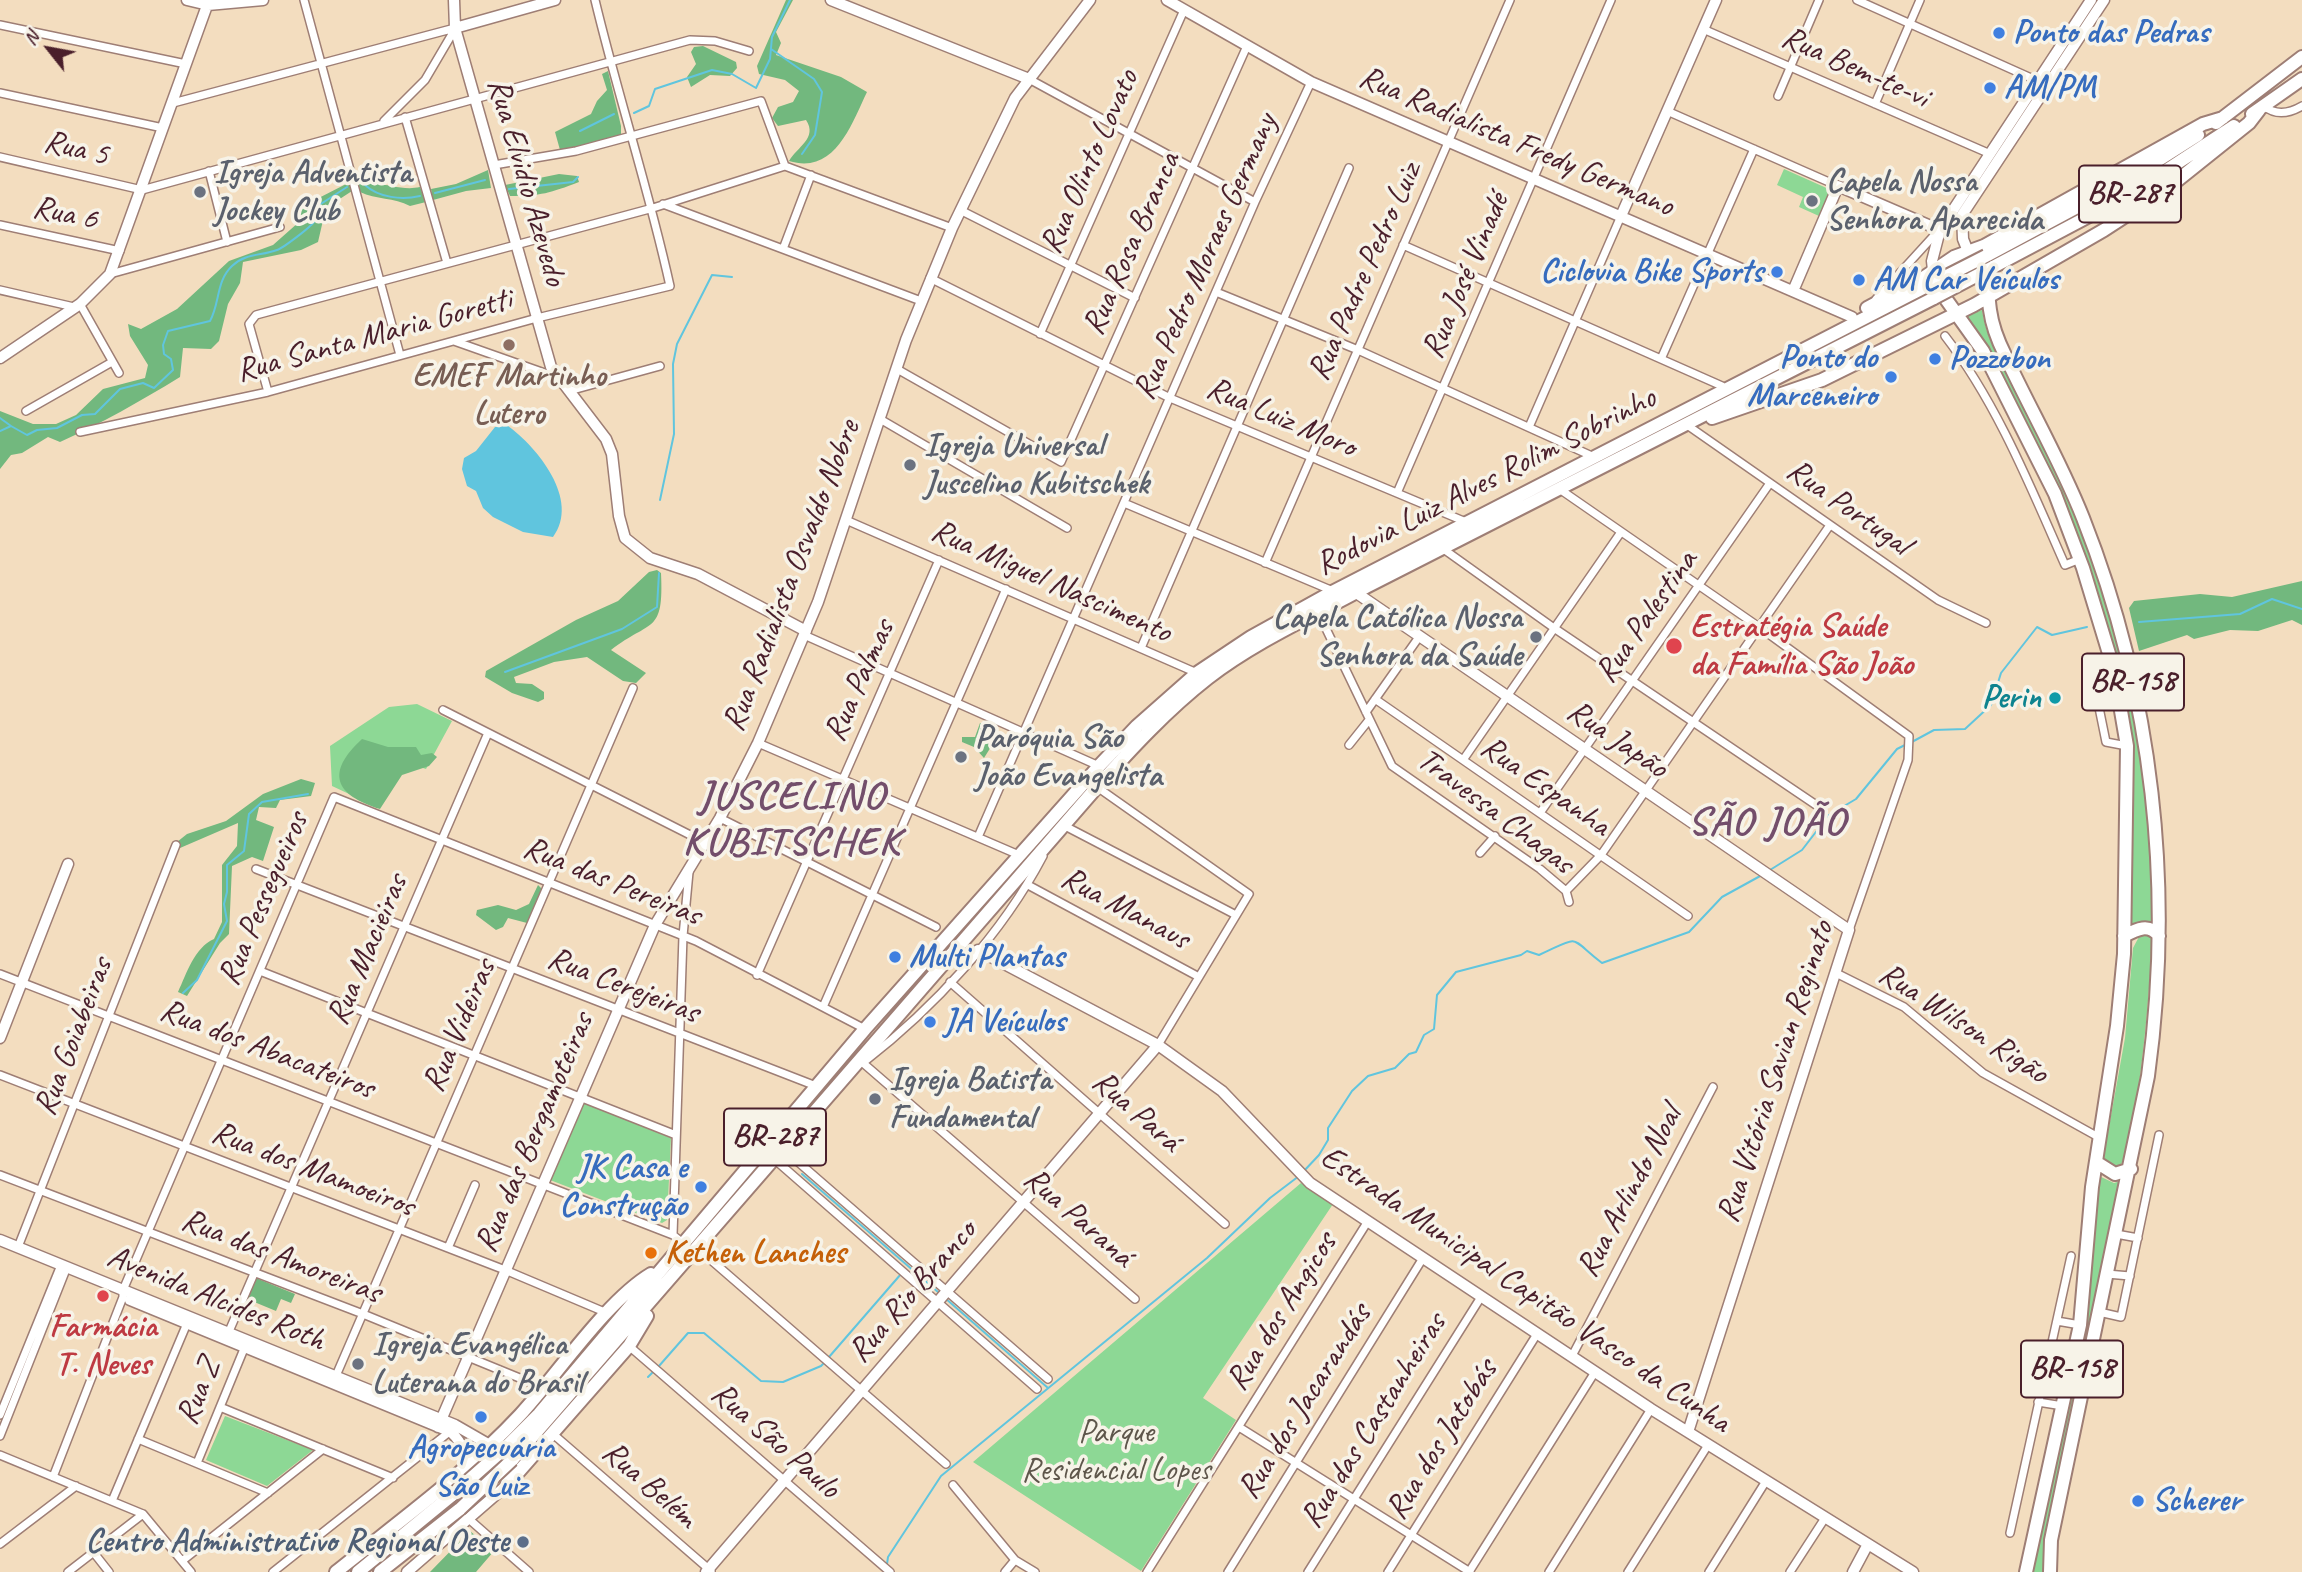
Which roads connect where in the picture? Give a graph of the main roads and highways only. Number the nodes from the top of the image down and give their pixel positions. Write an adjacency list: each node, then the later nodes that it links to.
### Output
1 (2302, 57): 4 (highway)
2 (2302, 79): 3 (highway)
3 (2262, 108): 6 (highway, BR-287); 9 (highway)
4 (2223, 118): 5 (highway); 6 (highway, BR-287)
5 (1969, 254): 7 (highway); 9 (highway)
6 (1990, 262): 8 (highway, BR-287, bridge)
7 (1933, 270): 10 (highway, BR-158); 11 (highway, BR-287)
8 (1932, 292): 11 (highway, Rodovia Luiz Alves Rolim Sobrinho / BR-287); 12 (highway, Rodovia Luiz Alves Rolim Sobrinho / BR-287)
9 (1990, 294): 10 (highway, BR-287); 14 (highway, BR-158)
10 (1957, 313): 12 (highway, BR-287); 13 (highway, BR-158)
11 (1672, 419): 17 (highway, Rodovia Luiz Alves Rolim Sobrinho / BR-287)
12 (1687, 425): 17 (highway, Rodovia Luiz Alves Rolim Sobrinho / BR-287)
13 (2124, 936): 14 (highway); 15 (highway, BR-158)
14 (2160, 936): 16 (highway, BR-158)
15 (2096, 1162): 16 (highway); 24 (highway, BR-158)
16 (2130, 1169): 25 (highway, BR-158)
17 (690, 1246): 18 (highway, Rodovia Luiz Alves Rolim Sobrinho / BR-287); 19 (highway, Rodovia Luiz Alves Rolim Sobrinho / BR-287)
18 (663, 1267): 21 (highway, BR-287); 22 (highway, Rodovia Luiz Alves Rolim Sobrinho / BR-287, bridge)
19 (667, 1282): 20 (highway, BR-287); 23 (highway, Rodovia Luiz Alves Rolim Sobrinho / BR-287, bridge)
20 (507, 1485)
21 (336, 1572)
22 (358, 1572)
23 (380, 1572)
24 (2026, 1572)
25 (2050, 1572)

